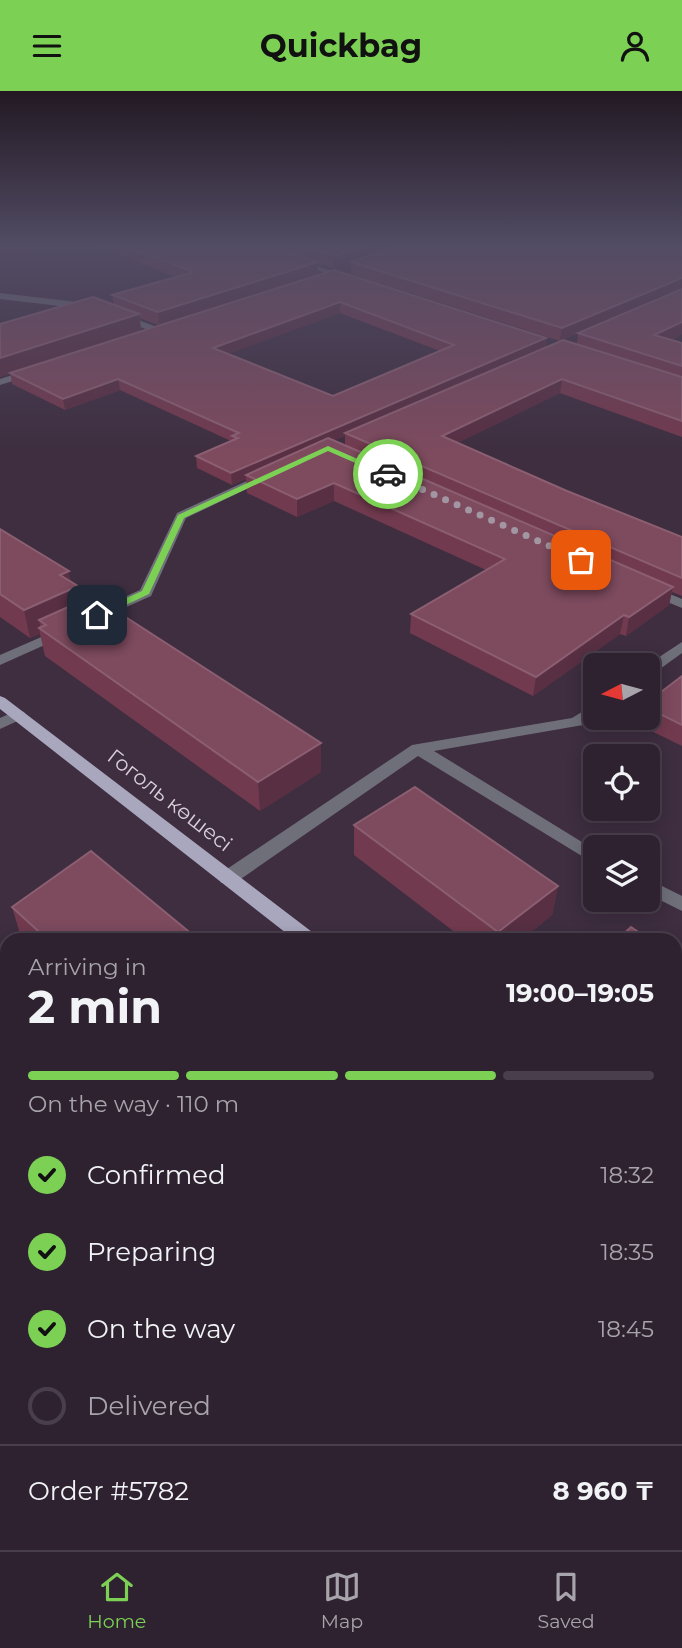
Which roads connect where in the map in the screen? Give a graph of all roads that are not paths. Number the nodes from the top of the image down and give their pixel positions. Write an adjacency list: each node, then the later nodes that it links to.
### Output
1 (115, 314): 3 (street)
2 (171, 327): 3 (street)
3 (159, 331): 4 (street)
4 (145, 335)
5 (40, 369): 6 (street)
6 (0, 382)
7 (279, 471): 11 (street)
8 (631, 582): 9 (street)
9 (682, 604)
10 (682, 646): 12 (street)
11 (0, 661)
12 (660, 662)
13 (0, 701): 14 (main road, Гоголь көшесі)
14 (18, 715): 16 (street); 19 (main road, Гоголь көшесі)
15 (583, 718): 17 (street)
16 (0, 724)
17 (418, 749): 18 (street); 19 (street)
18 (583, 851)
19 (228, 879): 22 (main road, Гоголь көшесі)
20 (660, 892): 21 (street)
21 (682, 904)
22 (300, 933)

